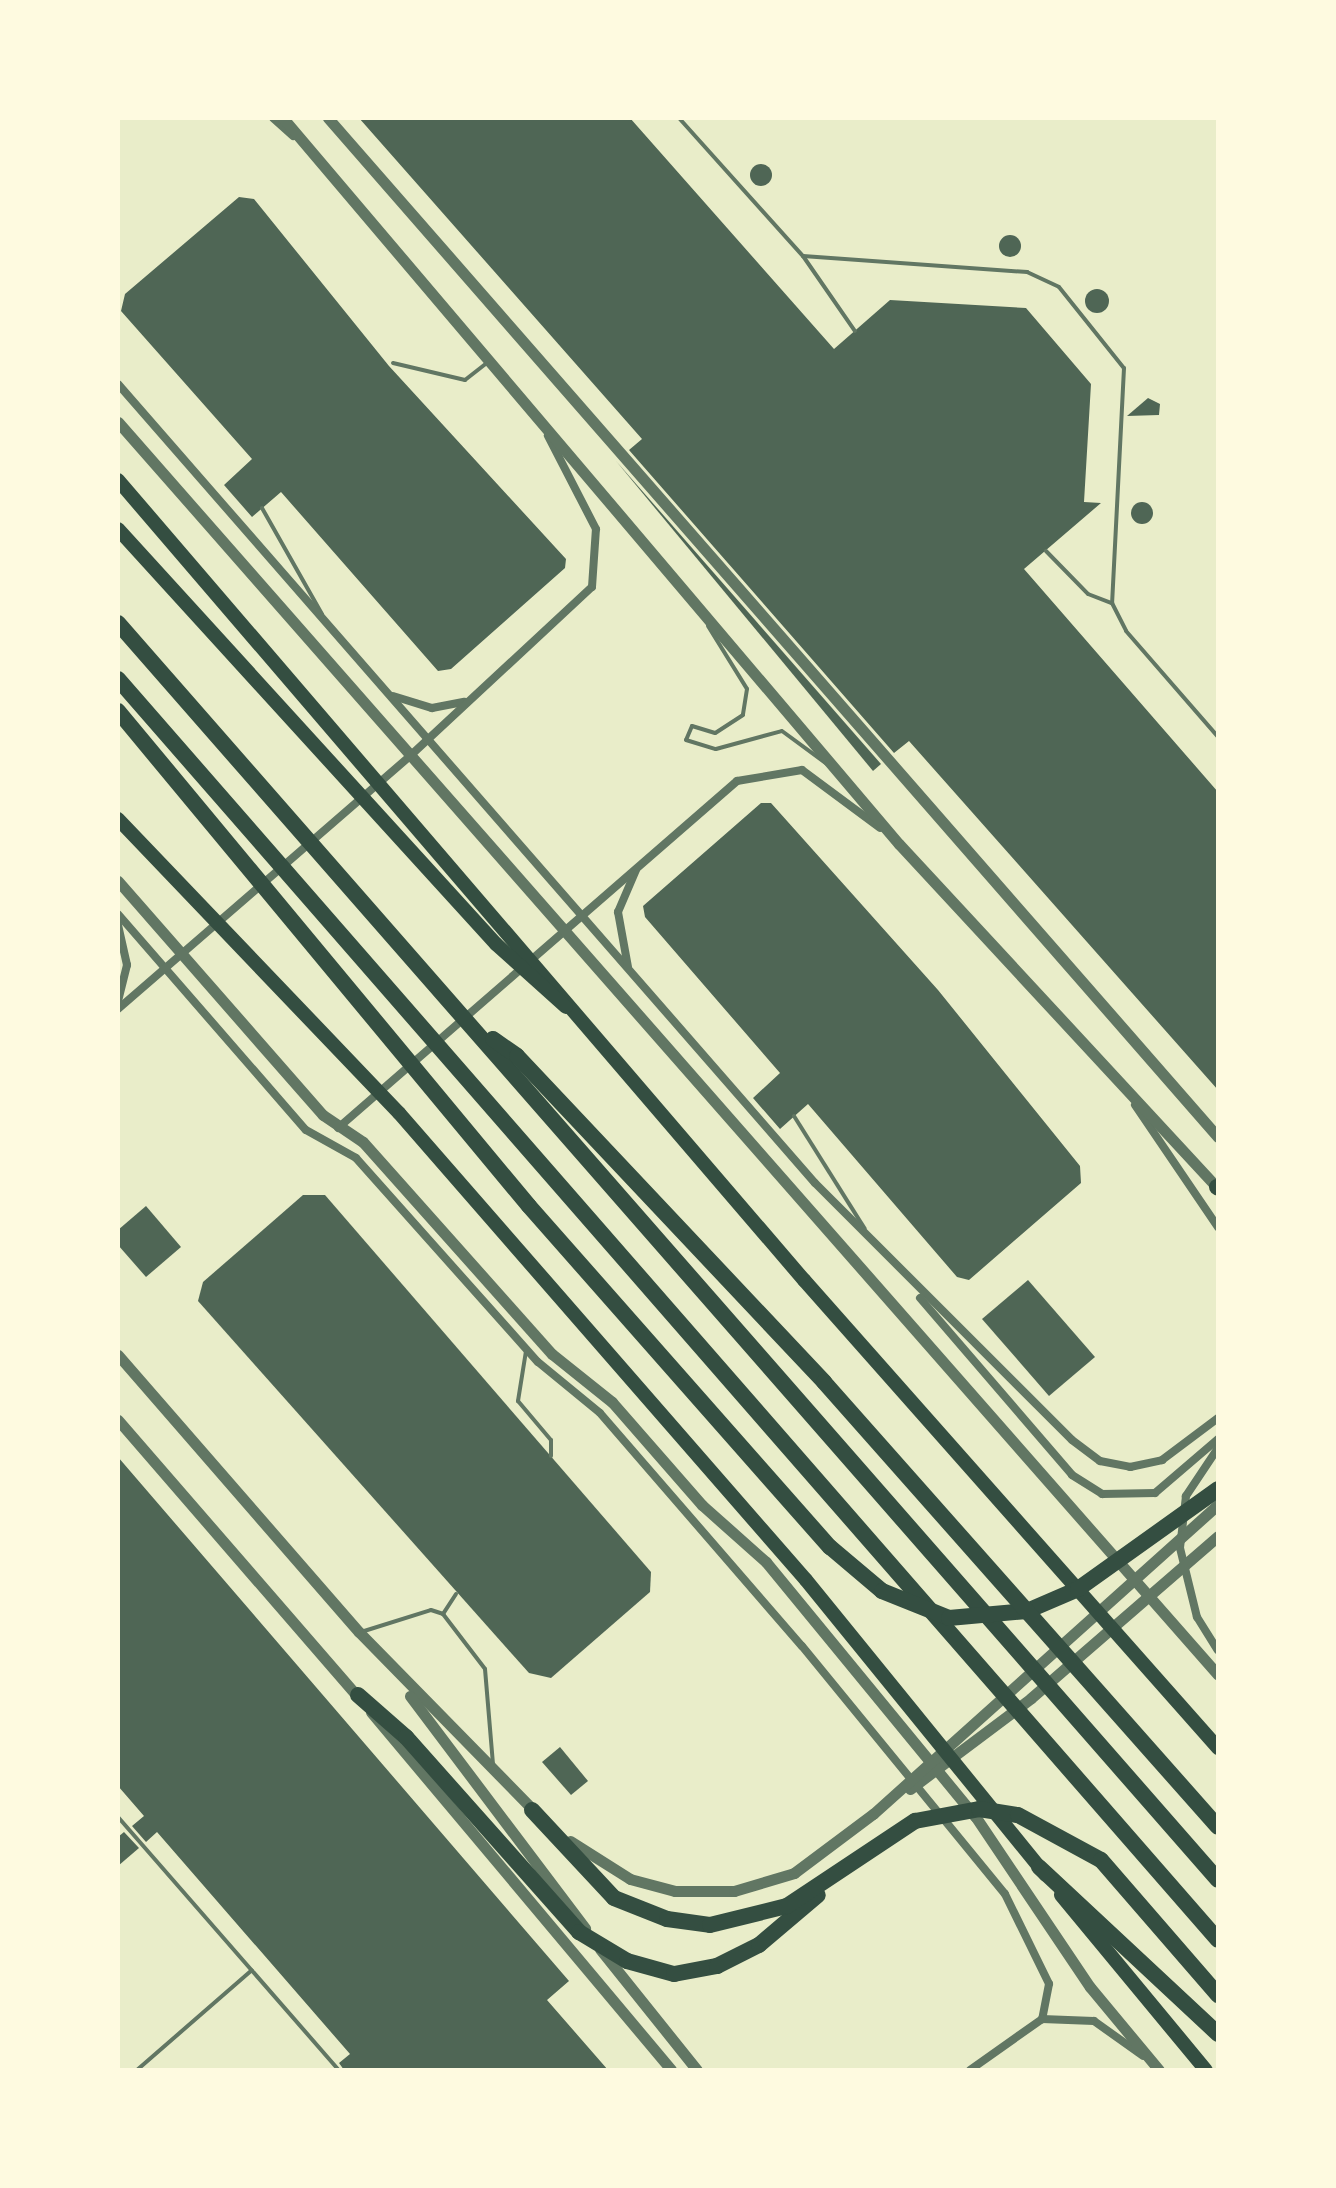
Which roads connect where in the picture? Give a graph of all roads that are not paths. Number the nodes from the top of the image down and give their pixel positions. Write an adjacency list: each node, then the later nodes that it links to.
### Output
1 (273, 118): 5 (street)
2 (283, 118): 5 (street)
3 (328, 118): 47 (street)
4 (679, 118): 6 (lane)
5 (308, 150): 9 (street)
6 (803, 256): 7 (lane); 17 (lane)
7 (855, 331)
8 (393, 363): 9 (lane)
9 (487, 363): 12 (street)
10 (118, 384): 20 (street)
11 (118, 422): 27 (street)
12 (546, 432): 18 (street); 23 (street)
13 (118, 480): 42 (highway)
14 (262, 508): 20 (lane)
15 (123, 534): 42 (highway)
16 (1046, 551): 17 (lane)
17 (1112, 603): 25 (lane)
18 (698, 611): 28 (street); 28 (lane)
19 (118, 623): 43 (highway)
20 (330, 630): 22 (street)
21 (118, 679): 78 (highway)
22 (383, 690): 23 (street); 26 (street)
23 (472, 699): 26 (street)
24 (118, 711): 59 (highway)
25 (1218, 737)
26 (427, 739): 27 (street); 34 (street)
27 (410, 756): 36 (street); 37 (street)
28 (831, 766): 30 (street)
29 (118, 819): 75 (highway)
30 (899, 844): 31 (street); 44 (street)
31 (638, 866): 34 (street); 39 (street)
32 (118, 881): 37 (street)
33 (118, 914): 38 (street)
34 (581, 915): 36 (street); 39 (street)
35 (118, 925): 40 (street)
36 (564, 932): 46 (street); 67 (street)
37 (181, 953): 38 (street); 46 (street)
38 (165, 967): 41 (street); 52 (street)
39 (632, 975): 50 (street)
40 (118, 1000)
41 (118, 1009)
42 (584, 1020): 69 (highway)
43 (472, 1025): 74 (highway); 76 (highway)
44 (1135, 1104): 48 (street); 49 (street)
45 (794, 1116): 50 (lane)
46 (338, 1128): 83 (street)
47 (1218, 1137)
48 (1218, 1188)
49 (1218, 1227)
50 (877, 1248): 51 (street)
51 (916, 1291): 54 (street); 56 (street)
52 (527, 1348): 58 (lane); 81 (street)
53 (118, 1355): 64 (street)
54 (1218, 1418)
55 (118, 1420): 68 (street)
56 (1218, 1439)
57 (1218, 1448): 66 (street)
58 (551, 1456)
59 (1218, 1489)
60 (1218, 1504): 72 (street)
61 (1218, 1536): 72 (street)
62 (456, 1594): 63 (lane)
63 (443, 1614): 64 (lane); 70 (lane)
64 (359, 1632): 65 (street)
65 (372, 1645): 70 (street); 87 (street)
66 (1218, 1650)
67 (1218, 1675)
68 (358, 1695): 77 (highway); 86 (street)
69 (1218, 1748)
70 (495, 1776): 71 (street)
71 (532, 1810): 72 (street); 77 (highway)
72 (873, 1814)
73 (118, 1817): 79 (lane)
74 (1218, 1827)
75 (1039, 1867): 82 (highway); 89 (highway)
76 (1218, 1880)
77 (829, 1881): 80 (highway)
78 (1218, 1940)
79 (252, 1970): 84 (lane); 85 (lane)
80 (1218, 1995)
81 (1042, 2019): 83 (street); 88 (street)
82 (1218, 2034)
83 (1158, 2068)
84 (137, 2070)
85 (339, 2070)
86 (671, 2070)
87 (697, 2070)
88 (970, 2070)
89 (1206, 2070)

